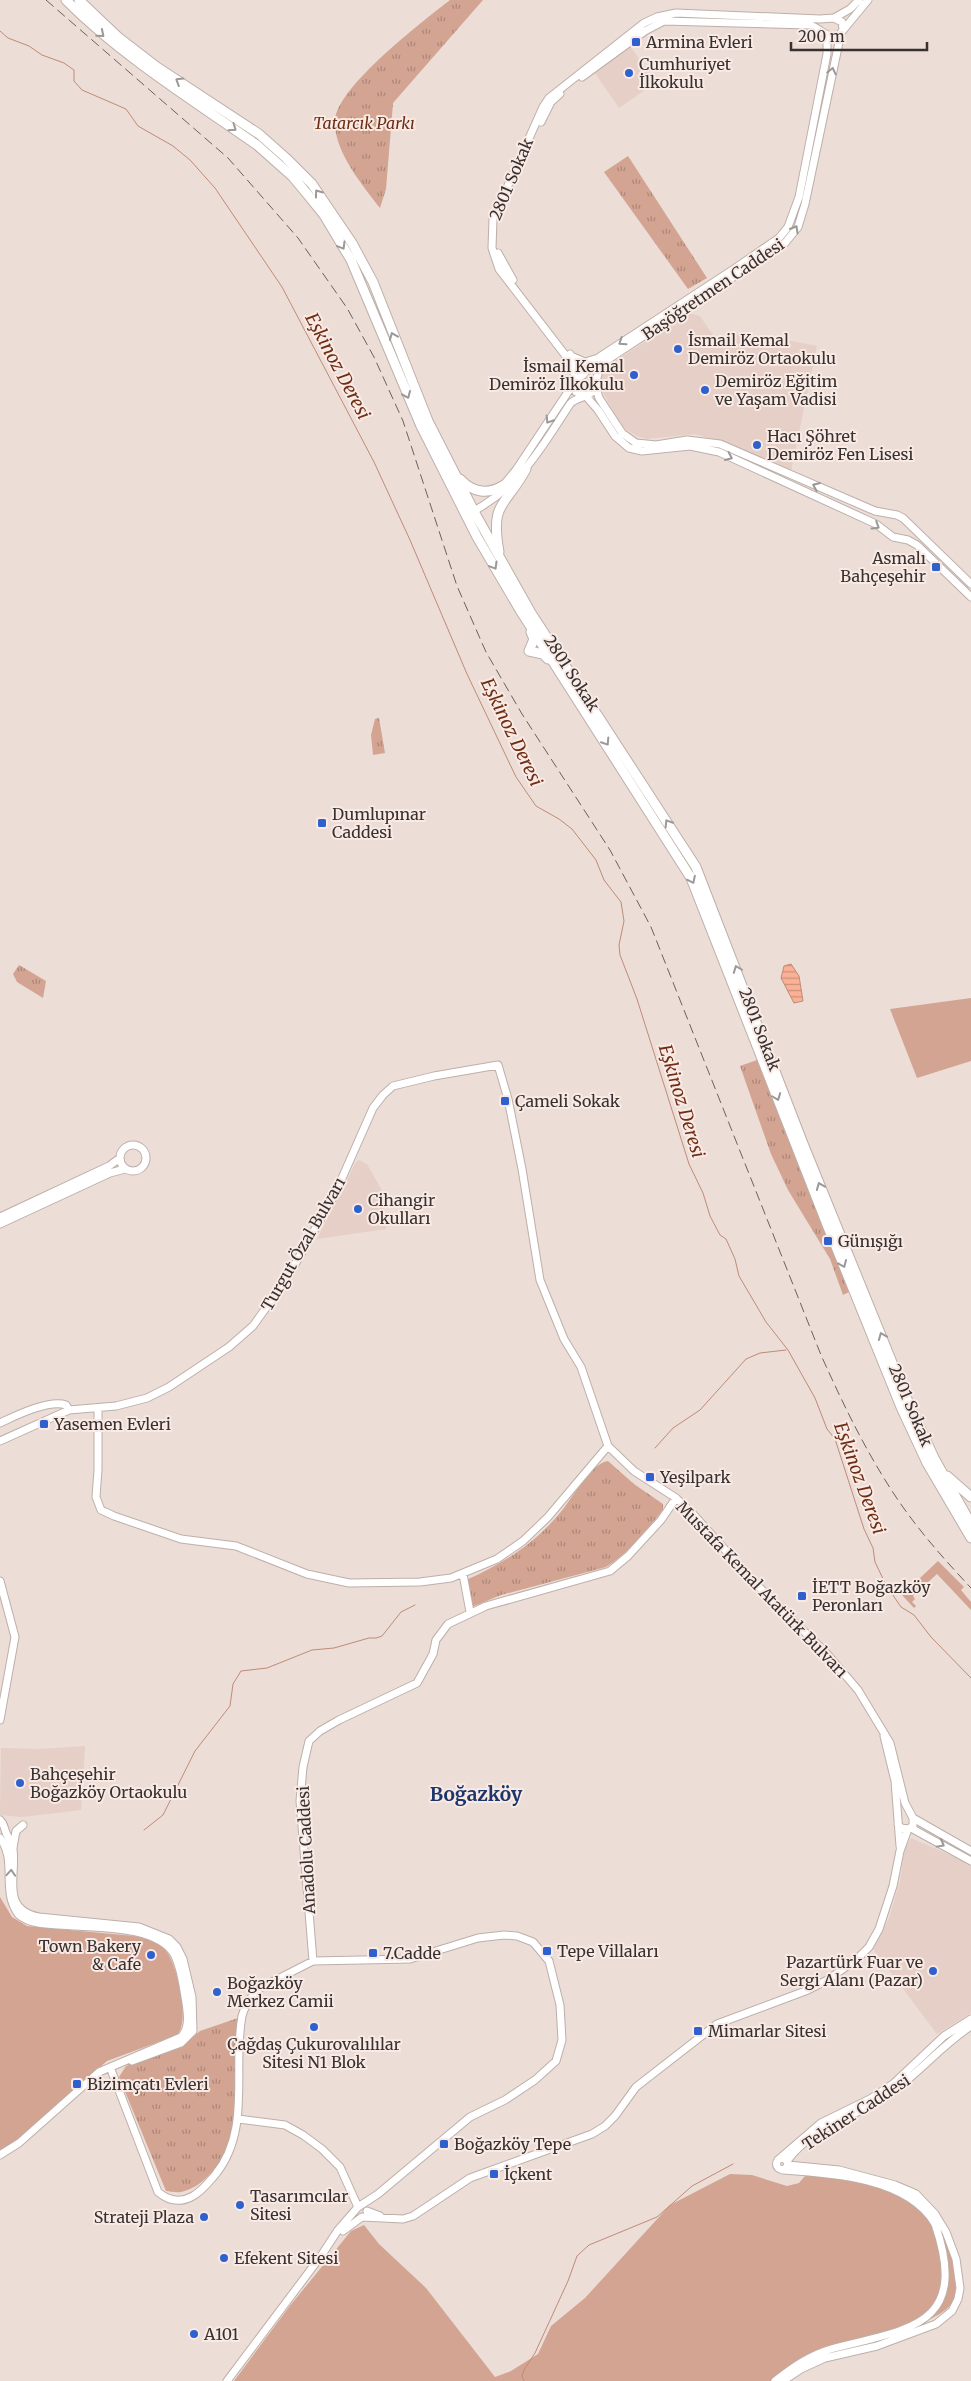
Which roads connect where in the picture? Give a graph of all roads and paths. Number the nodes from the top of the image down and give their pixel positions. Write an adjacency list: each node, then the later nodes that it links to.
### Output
1 (66, 0): 16 (main road, one-way to 16)
2 (79, 0): 18 (main road, one-way to 2)
3 (859, 0): 6 (street)
4 (868, 0): 8 (street)
5 (676, 17): 7 (street, 2801 Sokak); 10 (street); 13 (street, 2801 Sokak)
6 (832, 18): 7 (street, 2801 Sokak); 8 (street); 9 (street, Başöğretmen Caddesi)
7 (800, 22): 9 (street)
8 (842, 31): 9 (street); 14 (street, Başöğretmen Caddesi, one-way to 8)
9 (826, 34): 11 (street, Başöğretmen Caddesi, one-way to 11)
10 (572, 357): 11 (street); 12 (street)
11 (598, 358): 12 (street, Başöğretmen Caddesi)
12 (583, 375): 13 (street, Başöğretmen Caddesi); 14 (street)
13 (576, 380): 15 (street); 19 (street, one-way to 19)
14 (594, 384): 15 (street, Başöğretmen Caddesi); 23 (street, one-way to 14)
15 (585, 395): 17 (street); 25 (street, one-way to 25)
16 (431, 446): 20 (main road); 21 (main road)
17 (526, 469): 20 (street); 22 (main road)
18 (453, 471): 19 (main road); 20 (main road)
19 (504, 485): 20 (street)
20 (472, 509): 21 (main road); 22 (main road, 2801 Sokak)
21 (470, 524): 24 (main road, one-way to 24)
22 (501, 560): 26 (main road, 2801 Sokak)
23 (971, 584)
24 (513, 597): 26 (main road, 2801 Sokak); 27 (main road)
25 (971, 597)
26 (545, 641): 27 (main road, 2801 Sokak); 38 (main road, 2801 Sokak, one-way to 26)
27 (566, 680): 41 (main road, 2801 Sokak, one-way to 41)
28 (498, 1065): 33 (street, Turgut Özal Bulvarı); 37 (street, Mustafa Kemal Atatürk Bulvarı)
29 (120, 1158): 30 (street); 30 (street); 31 (street)
30 (125, 1169): 32 (street)
31 (0, 1217)
32 (0, 1224)
33 (98, 1408): 34 (street, Turgut Özal Bulvarı); 42 (street)
34 (69, 1410): 35 (street); 36 (street, Turgut Özal Bulvarı)
35 (0, 1423)
36 (0, 1442)
37 (608, 1446): 40 (street, Mustafa Kemal Atatürk Bulvarı); 42 (street)
38 (938, 1465): 39 (main road); 41 (main road, 2801 Sokak)
39 (971, 1497)
40 (676, 1498): 44 (street, Anadolu Caddesi); 46 (street, Mustafa Kemal Atatürk Bulvarı)
41 (970, 1527)
42 (463, 1574): 44 (street)
43 (0, 1581): 45 (street)
44 (470, 1612): 57 (street, Anadolu Caddesi)
45 (0, 1720)
46 (883, 1734): 47 (street, Mustafa Kemal Atatürk Bulvarı); 49 (street, Mustafa Kemal Atatürk Bulvarı)
47 (913, 1817): 49 (street); 51 (street); 55 (street)
48 (0, 1820): 52 (street)
49 (898, 1821): 51 (street); 54 (street, Mustafa Kemal Atatürk Bulvarı)
50 (23, 1825): 53 (street)
51 (910, 1828): 54 (street); 56 (street, one-way to 56)
52 (2, 1834): 53 (street); 60 (street)
53 (13, 1851): 60 (street, one-way to 53)
54 (900, 1851): 66 (street)
55 (971, 1851)
56 (971, 1861)
57 (313, 1961): 61 (street); 66 (street)
58 (971, 2019): 64 (street, Tekiner Caddesi)
59 (971, 2026): 62 (street, Tekiner Caddesi)
60 (110, 2067): 61 (street); 63 (street)
61 (238, 2119): 66 (street)
62 (795, 2152): 64 (street, Tekiner Caddesi); 65 (street)
63 (0, 2156)
64 (786, 2165): 65 (street, Tekiner Caddesi); 67 (street, Tekiner Caddesi)
65 (801, 2166): 67 (street, Tekiner Caddesi)
66 (362, 2210): 69 (street)
67 (944, 2234): 68 (street, Tekiner Caddesi)
68 (893, 2337): 70 (street); 71 (street)
69 (227, 2381)
70 (776, 2381)
71 (783, 2381)

